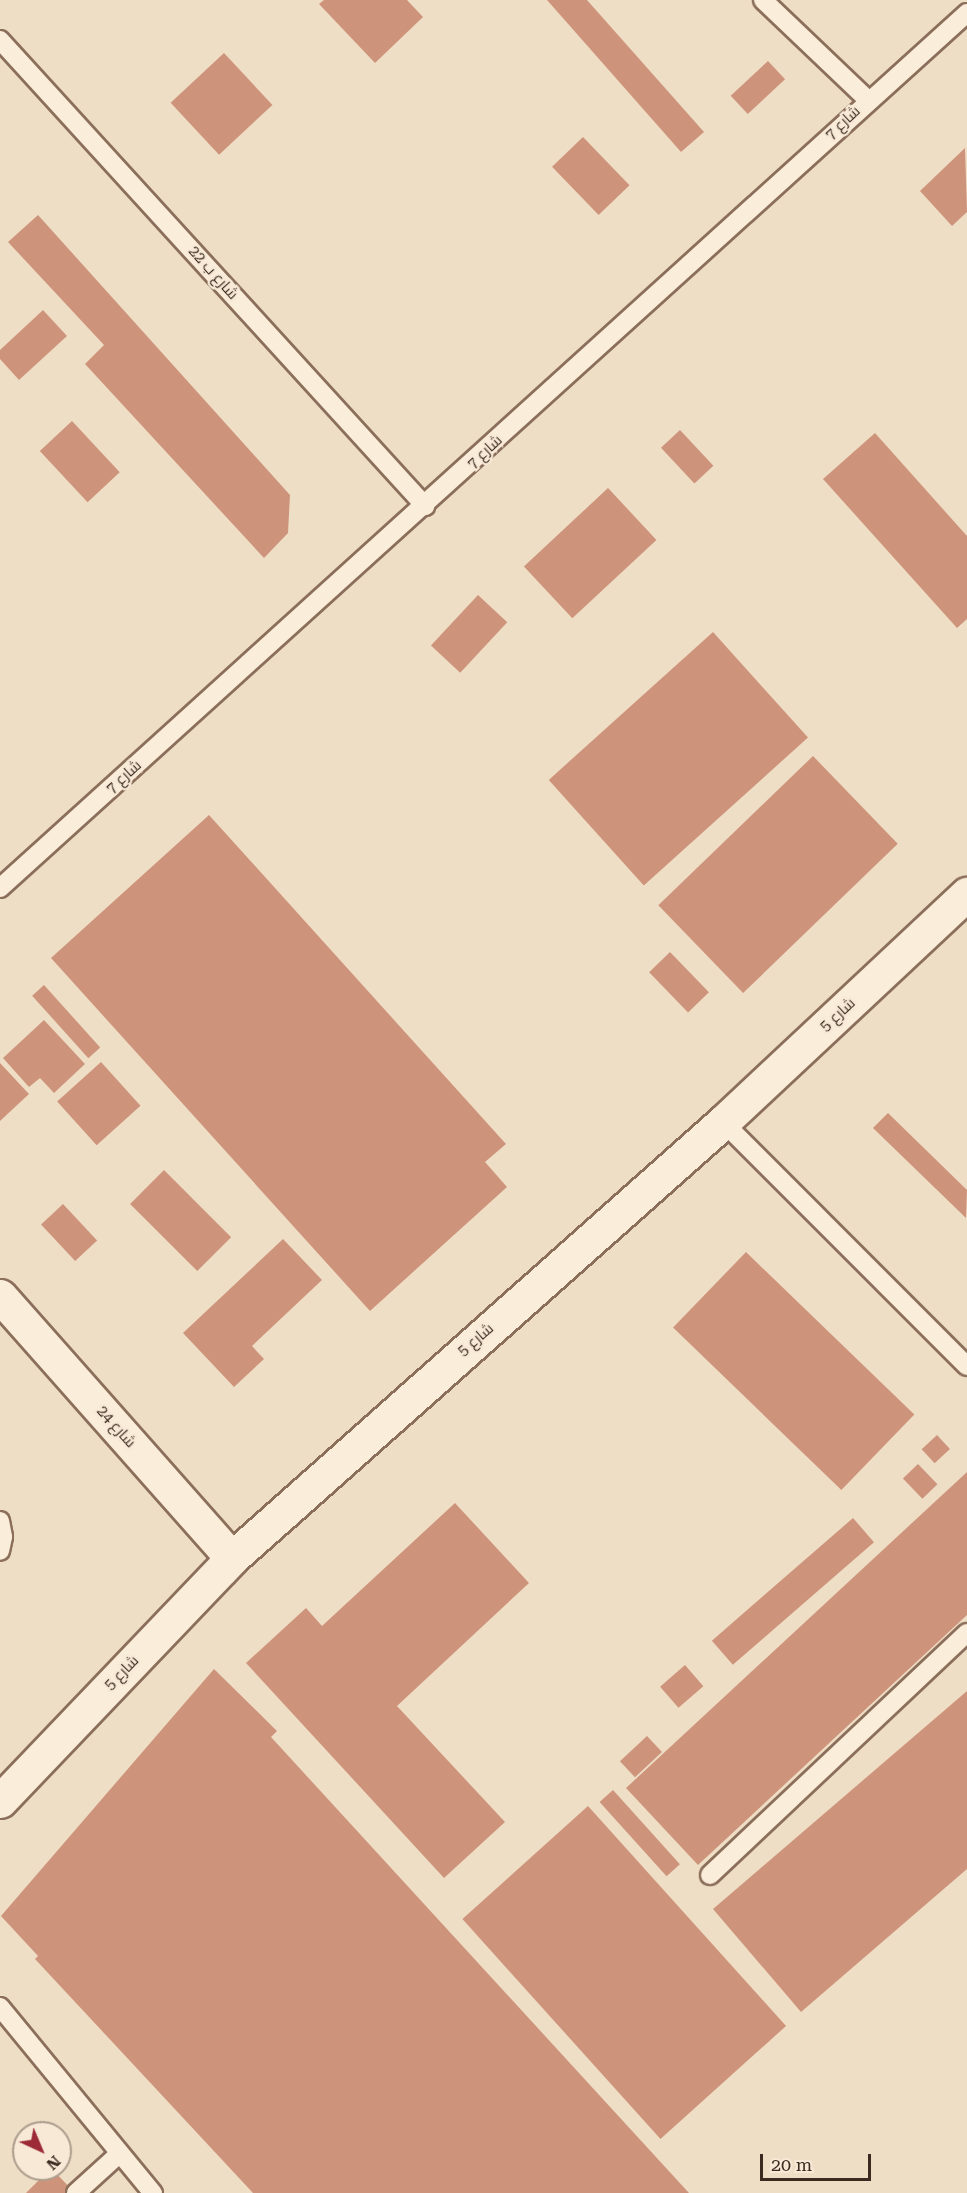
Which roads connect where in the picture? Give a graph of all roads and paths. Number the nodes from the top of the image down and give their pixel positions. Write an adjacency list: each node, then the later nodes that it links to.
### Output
1 (763, 0): 4 (lane)
2 (967, 13): 4 (lane, شارع 7)
3 (0, 40): 5 (lane, شارع ب 22)
4 (868, 100): 5 (lane, شارع 7)
5 (425, 506): 6 (lane, شارع 7)
6 (0, 888)
7 (967, 894): 8 (street, شارع 5)
8 (723, 1122): 10 (lane); 13 (street, شارع 5)
9 (0, 1296): 13 (street, شارع 24)
10 (967, 1366)
11 (0, 1521): 12 (lane)
12 (0, 1551)
13 (232, 1558): 15 (street, شارع 5)
14 (967, 1633): 16 (lane)
15 (0, 1801)
16 (710, 1875)
17 (0, 2007): 18 (lane)
18 (120, 2153): 19 (lane); 20 (lane)
19 (76, 2193)
20 (153, 2193)

